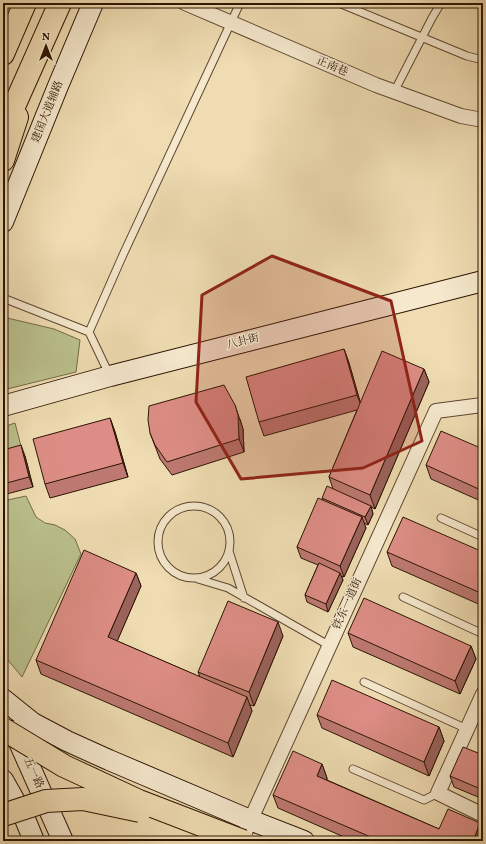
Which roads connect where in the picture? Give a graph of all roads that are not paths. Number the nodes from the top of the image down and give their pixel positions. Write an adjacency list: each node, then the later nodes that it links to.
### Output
1 (25, 3): 10 (highway)
2 (60, 3): 11 (highway)
3 (93, 3): 17 (main road, 建国大道辅路)
4 (184, 3): 8 (street, 正南巷)
5 (240, 3): 8 (lane)
6 (339, 3): 9 (lane)
7 (441, 3): 9 (lane)
8 (231, 23): 13 (street, 正南巷); 20 (lane)
9 (422, 38): 12 (lane); 13 (lane)
10 (3, 54)
11 (35, 60): 15 (highway); 16 (highway)
12 (483, 60)
13 (394, 92): 14 (street, 正南巷)
14 (483, 120)
15 (3, 131)
16 (3, 160)
17 (3, 222)
18 (483, 281): 21 (main road, 八卦街)
19 (3, 298): 20 (lane)
20 (89, 332): 21 (lane)
21 (110, 376): 22 (main road, 八卦街)
22 (3, 406)
23 (483, 406): 31 (street, 铁东一道街)
24 (441, 518): 25 (lane)
25 (483, 537)
26 (229, 551): 27 (lane); 27 (lane); 29 (lane)
27 (196, 578): 29 (lane)
28 (403, 597): 30 (lane)
29 (244, 598): 31 (lane)
30 (483, 634)
31 (330, 645): 43 (street, 铁东一道街)
32 (364, 682): 37 (lane)
33 (483, 694): 37 (street)
34 (3, 699): 43 (main road)
35 (3, 705): 46 (main road, 五一路)
36 (3, 729): 44 (highway, bridge)
37 (467, 730): 40 (street)
38 (353, 769): 40 (lane)
39 (3, 780): 45 (main road)
40 (438, 793): 42 (street)
41 (3, 815): 44 (highway, bridge)
42 (483, 815)
43 (250, 820): 47 (street, 铁东一道街); 48 (main road)
44 (200, 824): 47 (highway, bridge)
45 (34, 841)
46 (63, 841)
47 (242, 841)
48 (304, 841)

